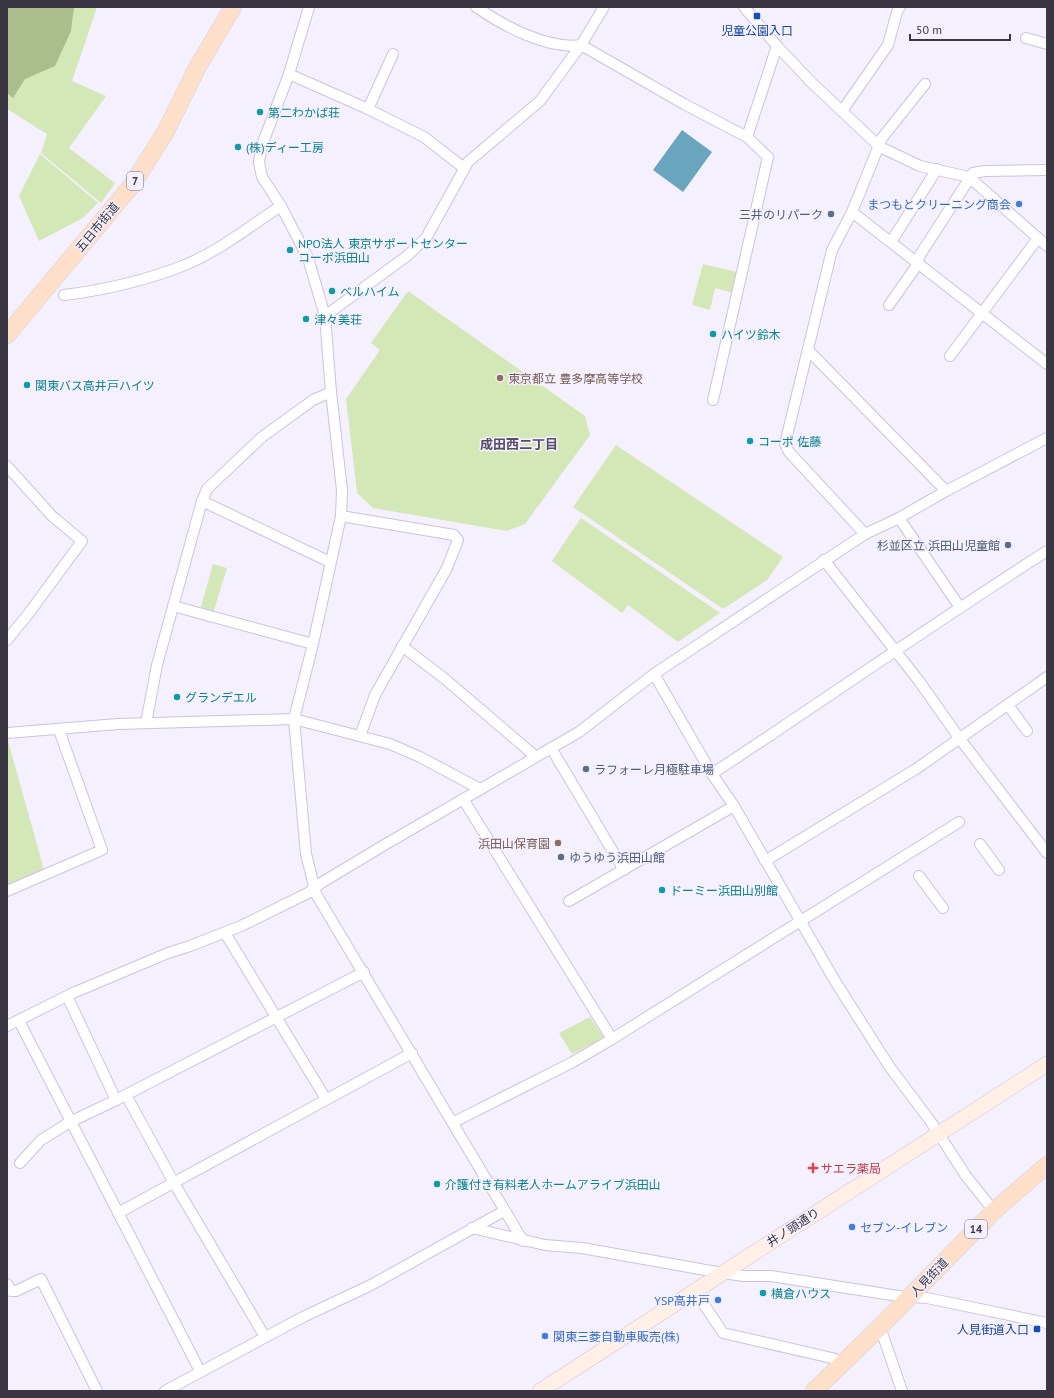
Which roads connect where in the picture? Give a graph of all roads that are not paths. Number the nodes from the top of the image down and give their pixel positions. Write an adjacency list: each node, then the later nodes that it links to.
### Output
1 (233, 7): 32 (main road, 五日市街道 / 7)
2 (309, 7): 12 (street)
3 (476, 7): 9 (street)
4 (604, 7): 9 (street)
5 (744, 7): 10 (street)
6 (900, 7): 15 (street)
7 (1026, 38): 8 (street)
8 (1047, 44)
9 (581, 45): 16 (street); 18 (street)
10 (776, 46): 15 (street); 16 (street)
11 (393, 54): 14 (street)
12 (290, 74): 14 (street); 22 (street)
13 (925, 84): 17 (street)
14 (368, 109): 18 (street)
15 (842, 111): 17 (street)
16 (747, 137): 37 (street)
17 (880, 147): 19 (street); 23 (street)
18 (464, 168): 31 (street)
19 (937, 169): 21 (street); 25 (street)
20 (1047, 170): 21 (street)
21 (969, 177): 24 (street); 27 (street)
22 (281, 206): 28 (street); 31 (street)
23 (852, 212): 25 (street); 33 (street)
24 (1038, 238): 26 (street); 30 (street)
25 (891, 242): 27 (street)
26 (1047, 246)
27 (916, 262): 29 (street); 30 (street)
28 (64, 295)
29 (889, 306)
30 (982, 313): 34 (street); 35 (street)
31 (325, 316): 36 (street)
32 (7, 335)
33 (808, 350): 40 (street); 44 (street)
34 (950, 356)
35 (1047, 364)
36 (331, 392): 41 (street); 42 (street)
37 (712, 400)
38 (1047, 438): 40 (street)
39 (7, 466): 50 (street)
40 (946, 491): 43 (street)
41 (202, 502): 47 (street); 48 (street)
42 (341, 516): 47 (street); 52 (street)
43 (899, 518): 44 (street); 49 (street)
44 (865, 534): 46 (street)
45 (1047, 551): 49 (street)
46 (824, 560): 53 (street); 54 (street)
47 (330, 562): 51 (street)
48 (173, 606): 51 (street); 58 (street)
49 (959, 606): 53 (street)
50 (7, 640)
51 (313, 644): 57 (street)
52 (402, 646): 62 (street); 65 (street)
53 (895, 651): 63 (street); 66 (street)
54 (654, 674): 64 (street); 66 (street)
55 (1046, 679): 56 (street)
56 (1008, 705): 60 (street); 63 (street)
57 (294, 719): 58 (street); 62 (street); 77 (street)
58 (146, 723): 59 (street)
59 (59, 730): 61 (street); 78 (street)
60 (1027, 731)
61 (7, 733)
62 (360, 736): 67 (street)
63 (960, 739): 72 (street); 73 (street)
64 (551, 748): 65 (street); 74 (street)
65 (535, 756): 67 (street)
66 (712, 774): 69 (street)
67 (480, 789): 68 (street)
68 (463, 799): 77 (street); 88 (street)
69 (734, 806): 73 (street); 74 (street)
70 (959, 822): 81 (street)
71 (980, 844): 75 (street)
72 (1047, 853)
73 (765, 861): 81 (street)
74 (624, 870): 79 (street)
75 (999, 870)
76 (919, 876): 80 (street)
77 (314, 888): 82 (street); 83 (street)
78 (7, 891)
79 (569, 901)
80 (943, 908)
81 (801, 922): 88 (street); 96 (street)
82 (225, 933): 84 (street); 85 (street)
83 (364, 972): 85 (street); 89 (street)
84 (68, 998): 86 (street); 93 (street)
85 (275, 1018): 91 (street); 92 (street)
86 (19, 1021): 87 (street); 94 (street)
87 (7, 1026)
88 (612, 1039): 95 (street)
89 (412, 1053): 92 (street); 95 (street)
90 (1047, 1064): 96 (main road, 井ノ頭通り)
91 (126, 1095): 93 (street); 99 (street)
92 (326, 1099): 99 (street)
93 (116, 1100): 94 (street)
94 (70, 1122): 97 (street); 102 (street)
95 (454, 1122): 101 (street)
96 (938, 1134): 100 (street); 105 (main road, 井ノ頭通り)
97 (20, 1163)
98 (1047, 1165): 100 (main road, 人見街道 / 14)
99 (174, 1183): 102 (street); 111 (street)
100 (994, 1210): 108 (main road, 人見街道 / 14)
101 (504, 1211): 103 (street); 104 (street)
102 (118, 1213): 113 (street)
103 (472, 1228): 104 (street); 111 (street)
104 (523, 1241): 105 (street)
105 (722, 1273): 107 (main road, 井ノ頭通り); 108 (street)
106 (7, 1284): 115 (street)
107 (695, 1291): 112 (street); 117 (main road, 井ノ頭通り)
108 (910, 1297): 109 (street); 110 (main road, 人見街道 / 14)
109 (1047, 1323)
110 (880, 1327): 118 (main road, 人見街道 / 14); 119 (street)
111 (265, 1337): 113 (street)
112 (836, 1359)
113 (200, 1371): 114 (street)
114 (177, 1388): 116 (street)
115 (97, 1391)
116 (165, 1391)
117 (540, 1391)
118 (814, 1391)
119 (902, 1391)

